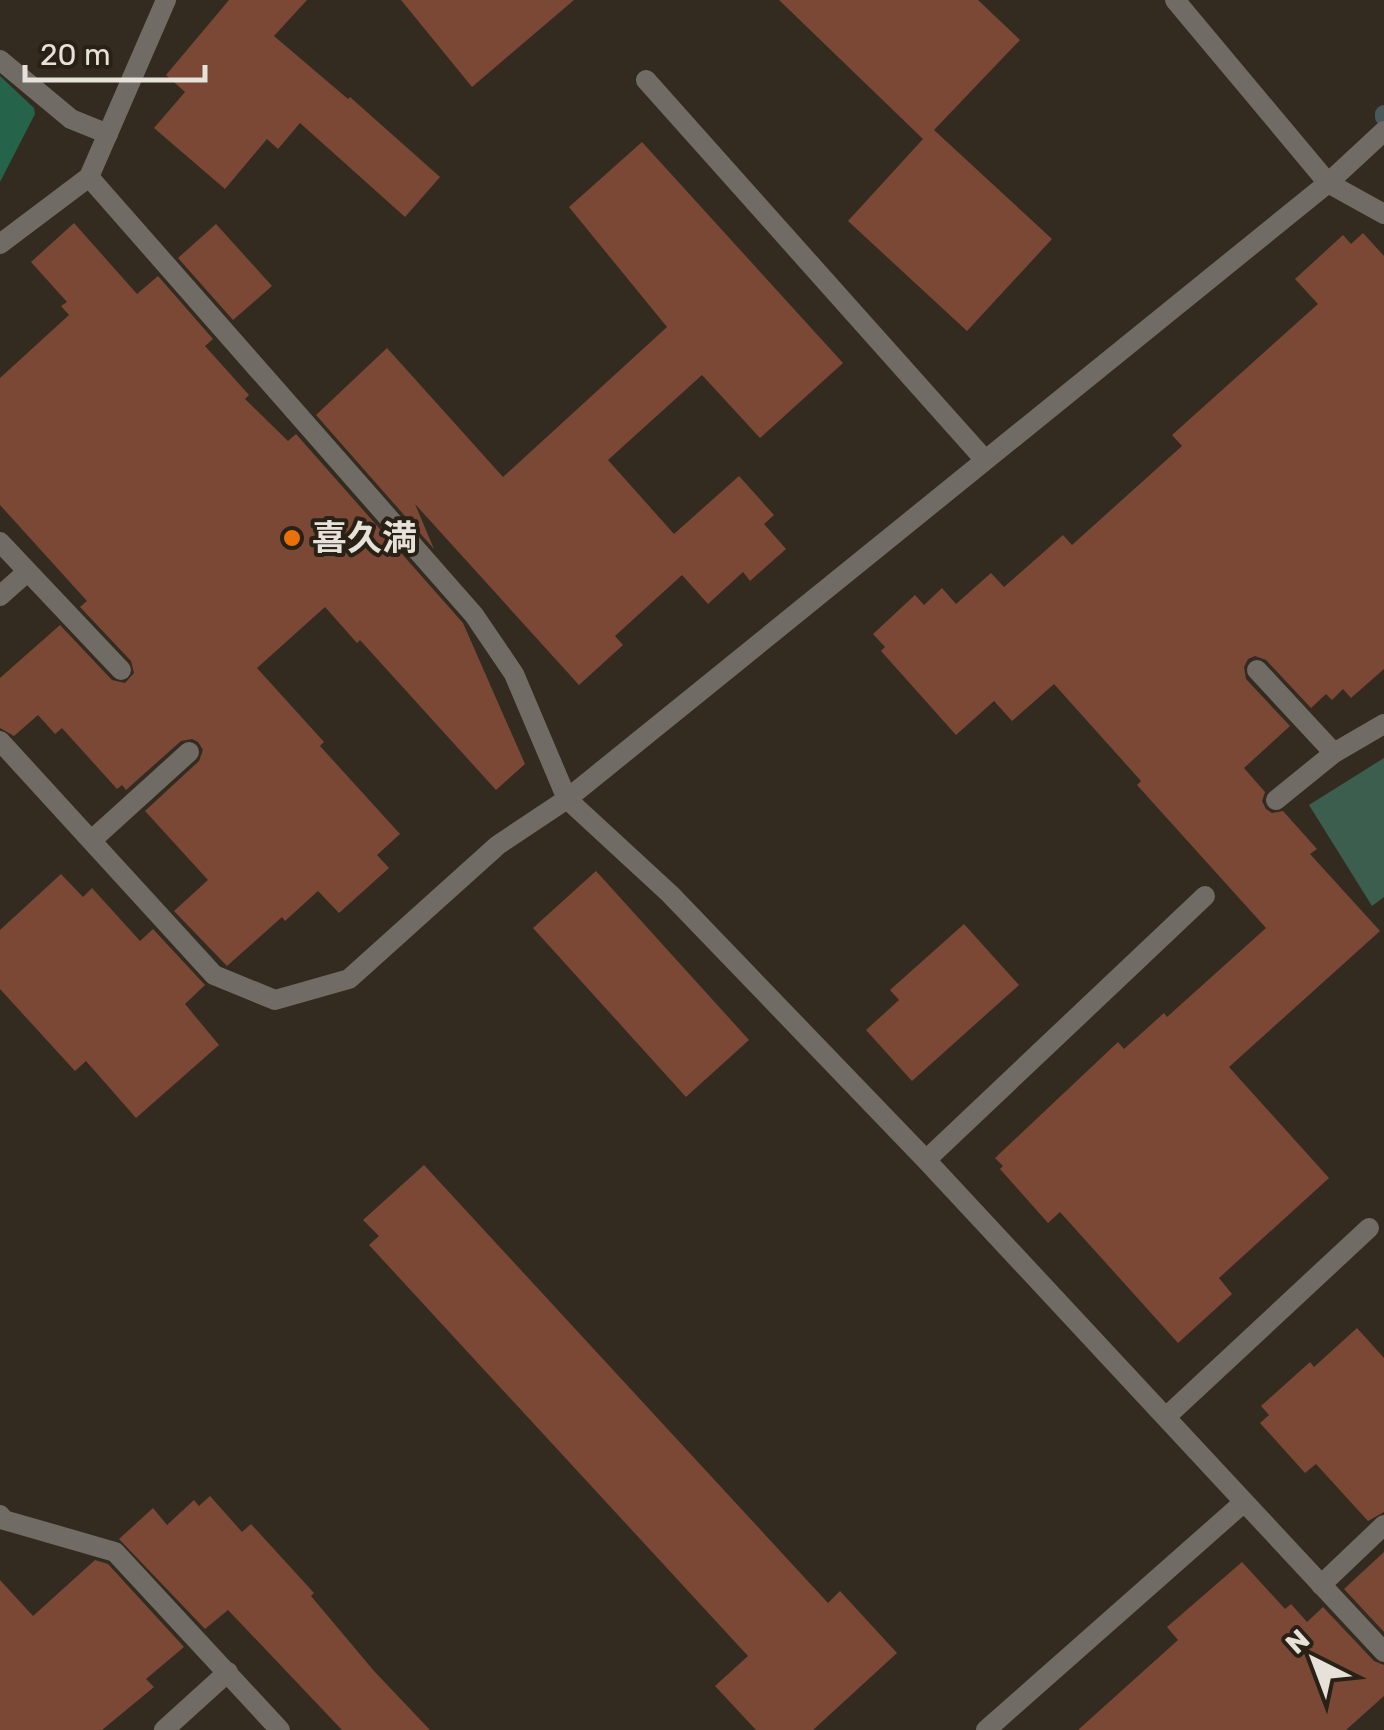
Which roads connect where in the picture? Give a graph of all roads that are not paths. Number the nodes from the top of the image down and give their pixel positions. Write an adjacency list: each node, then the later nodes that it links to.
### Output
1 (166, 0): 6 (street)
2 (1174, 0): 8 (street)
3 (0, 60): 6 (street)
4 (646, 80): 11 (street)
5 (1384, 131): 8 (street)
6 (108, 134): 7 (street)
7 (89, 177): 10 (street); 21 (street)
8 (1328, 182): 9 (street); 11 (street)
9 (1384, 214)
10 (0, 244)
11 (985, 460): 21 (street)
12 (0, 542): 13 (street)
13 (27, 572): 14 (street); 15 (street)
14 (0, 596)
15 (121, 670)
16 (1258, 670): 20 (street)
17 (1384, 724): 20 (street)
18 (0, 741): 23 (street)
19 (190, 752): 23 (street)
20 (1334, 753): 22 (street)
21 (567, 799): 23 (street); 25 (street)
22 (1276, 800)
23 (92, 840)
24 (1206, 896): 25 (street)
25 (926, 1160): 27 (street)
26 (1370, 1228): 27 (street)
27 (1166, 1417): 28 (street)
28 (1243, 1502): 31 (street); 36 (street)
29 (0, 1515): 33 (street)
30 (1384, 1525): 31 (street)
31 (1321, 1585): 32 (street)
32 (1384, 1652)
33 (228, 1672): 34 (street); 35 (street)
34 (164, 1730)
35 (280, 1730)
36 (986, 1730)

